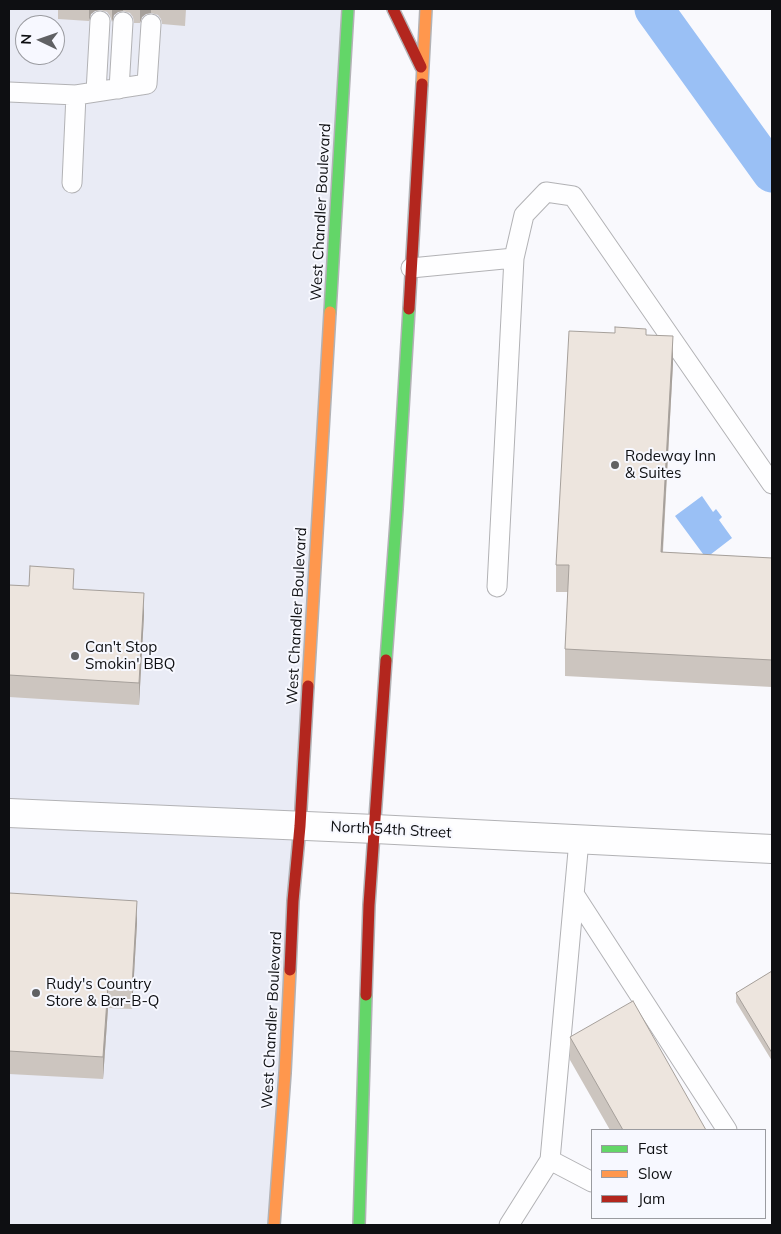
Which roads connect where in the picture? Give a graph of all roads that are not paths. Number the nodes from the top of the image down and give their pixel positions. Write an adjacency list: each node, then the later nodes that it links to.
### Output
1 (348, 9): 18 (main road, West Chandler Boulevard)
2 (393, 9): 7 (main road)
3 (426, 9): 7 (main road)
4 (100, 21): 10 (lane)
5 (123, 22): 8 (lane)
6 (151, 24): 8 (lane)
7 (422, 71): 14 (main road)
8 (119, 88): 10 (lane)
9 (9, 92): 11 (lane)
10 (96, 92): 11 (lane)
11 (76, 95): 12 (lane)
12 (72, 183)
13 (514, 258): 14 (lane); 15 (lane); 16 (lane)
14 (411, 268): 19 (main road)
15 (772, 484)
16 (497, 587)
17 (9, 813): 18 (street, North 54th Street)
18 (300, 826): 19 (street, North 54th Street); 26 (main road, West Chandler Boulevard)
19 (375, 829): 20 (street, North 54th Street); 27 (main road)
20 (578, 840): 21 (street, North 54th Street); 22 (lane)
21 (772, 849)
22 (574, 894): 23 (lane); 24 (lane)
23 (726, 1129)
24 (550, 1160): 25 (lane); 28 (lane)
25 (591, 1181)
26 (274, 1225)
27 (359, 1225)
28 (509, 1225)

